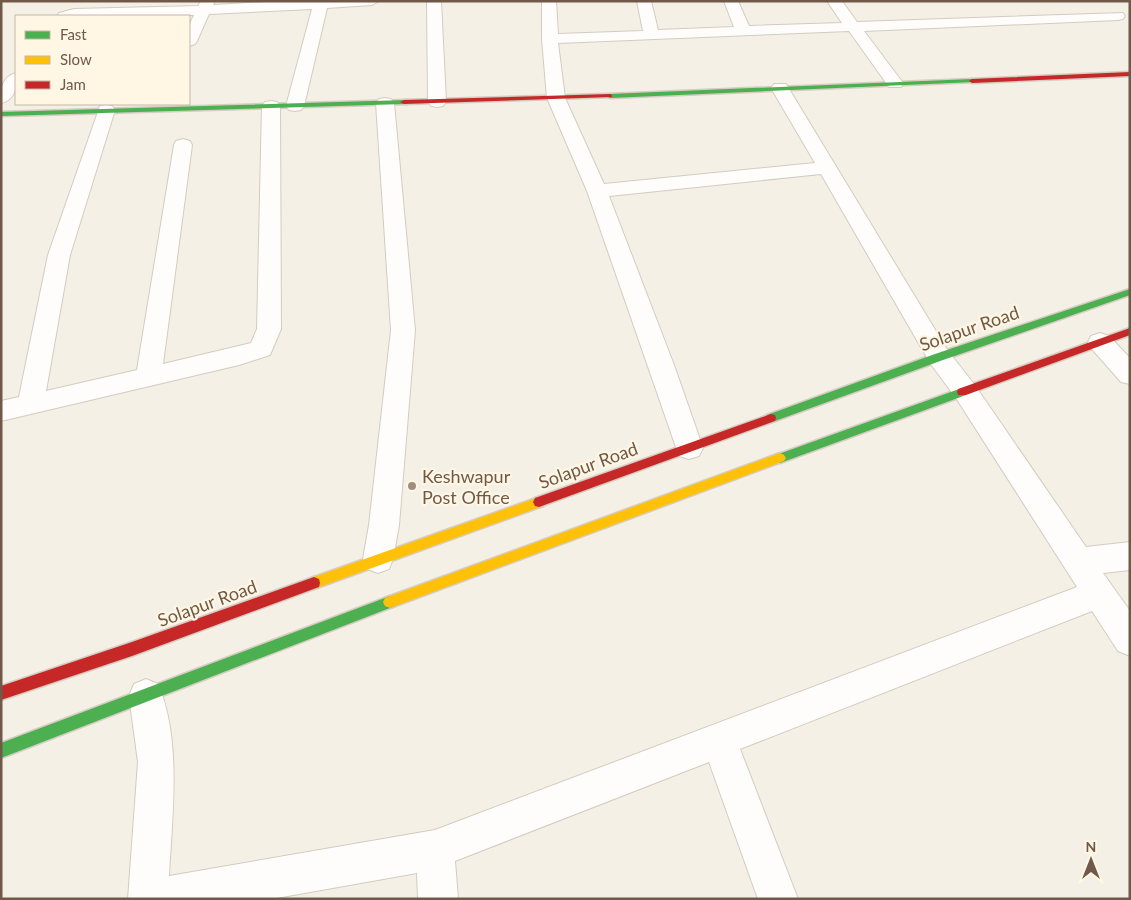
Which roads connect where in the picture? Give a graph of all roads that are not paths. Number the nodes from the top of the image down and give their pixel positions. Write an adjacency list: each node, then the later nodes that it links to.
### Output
1 (372, 1): 8 (street)
2 (434, 1): 23 (street)
3 (549, 1): 16 (street)
4 (644, 1): 14 (street)
5 (730, 1): 13 (street)
6 (834, 1): 12 (street)
7 (1099, 1): 11 (street)
8 (320, 4): 9 (street); 26 (street)
9 (205, 5): 10 (street); 15 (street)
10 (66, 15)
11 (1124, 20): 12 (street)
12 (853, 28): 13 (street); 19 (street)
13 (744, 32): 14 (street)
14 (652, 35): 16 (street)
15 (190, 39)
16 (550, 39): 22 (street)
17 (1130, 74): 19 (main road)
18 (15, 79): 21 (street)
19 (895, 83): 20 (main road)
20 (780, 88): 22 (main road); 31 (street)
21 (1, 98)
22 (556, 98): 23 (main road); 32 (street)
23 (437, 102): 24 (main road)
24 (385, 103): 26 (main road); 44 (street)
25 (271, 106): 26 (main road); 27 (main road); 38 (street)
26 (295, 106)
27 (158, 107): 28 (main road)
28 (106, 110): 29 (main road); 40 (street)
29 (1, 114)
30 (183, 145): 38 (street)
31 (828, 168): 32 (street); 36 (street)
32 (597, 191): 42 (street)
33 (1130, 292): 36 (main road, Solapur Road)
34 (1130, 331): 35 (main road)
35 (1100, 342): 37 (street); 39 (main road)
36 (939, 357): 39 (street); 42 (main road, Solapur Road)
37 (1130, 375)
38 (149, 376): 40 (street)
39 (965, 391): 45 (street); 49 (main road)
40 (31, 403): 41 (street)
41 (1, 411)
42 (689, 448): 44 (main road, Solapur Road)
43 (1130, 556): 45 (street)
44 (378, 559): 48 (main road, Solapur Road)
45 (1078, 562): 46 (street)
46 (1099, 593): 47 (street); 50 (street)
47 (1130, 640)
48 (1, 693)
49 (146, 696): 51 (main road); 53 (street)
50 (719, 740): 52 (street); 56 (street)
51 (1, 752)
52 (435, 850): 54 (street); 55 (street)
53 (148, 899)
54 (155, 899)
55 (438, 899)
56 (778, 899)

